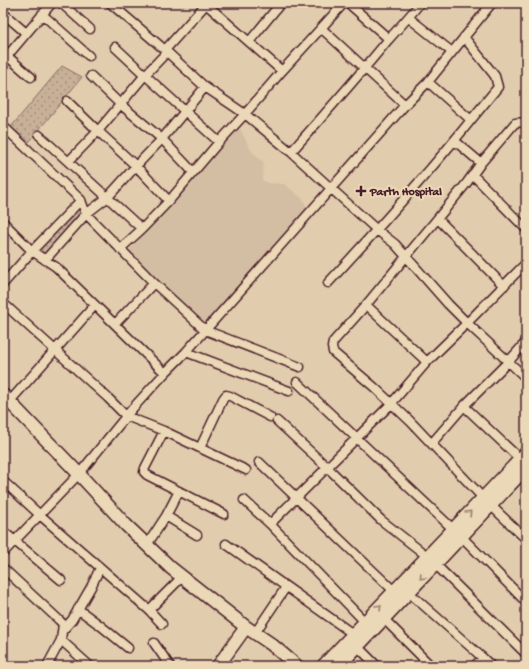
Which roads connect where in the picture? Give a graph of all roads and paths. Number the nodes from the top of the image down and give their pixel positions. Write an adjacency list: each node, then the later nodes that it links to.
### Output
1 (52, 3): 11 (street)
2 (61, 3): 14 (street)
3 (110, 3): 20 (street)
4 (281, 3): 18 (street)
5 (344, 3): 13 (street)
6 (348, 3): 17 (street)
7 (420, 3): 12 (street)
8 (492, 3): 16 (street)
9 (206, 4): 18 (street); 20 (street)
10 (3, 13): 15 (street)
11 (42, 14): 15 (street); 22 (street)
12 (409, 18): 17 (street); 21 (street)
13 (321, 28): 24 (street); 25 (street)
14 (90, 29)
15 (26, 33): 23 (street)
16 (464, 37): 21 (street); 36 (street)
17 (390, 39): 24 (street)
18 (249, 42): 25 (street)
19 (115, 47): 26 (street)
20 (166, 51): 26 (street); 30 (street)
21 (452, 52): 29 (street)
22 (89, 56)
23 (5, 58): 28 (street)
24 (365, 68): 33 (street); 44 (street)
25 (282, 71): 35 (street)
26 (145, 75): 32 (street); 34 (street)
27 (91, 76): 32 (street)
28 (31, 77)
29 (428, 82): 33 (street); 36 (street)
30 (205, 87): 34 (street); 35 (street)
31 (67, 101): 39 (street)
32 (120, 104): 39 (street); 41 (street)
33 (405, 105): 50 (street)
34 (185, 112): 41 (street); 43 (street)
35 (245, 114): 43 (street); 44 (street)
36 (471, 120): 42 (street)
37 (526, 125): 46 (street)
38 (3, 126): 52 (street)
39 (98, 131): 45 (street); 47 (street)
40 (40, 135): 45 (street)
41 (162, 139): 47 (street); 48 (street)
42 (454, 141): 46 (street); 59 (street)
43 (219, 142): 48 (street)
44 (291, 152): 50 (street)
45 (69, 161): 51 (street)
46 (481, 163): 49 (street)
47 (136, 166): 51 (street); 53 (street)
48 (193, 172): 53 (street)
49 (473, 174): 55 (street); 58 (street)
50 (331, 189): 59 (street); 74 (street)
51 (108, 197): 54 (street); 57 (street)
52 (81, 200): 54 (street); 61 (street)
53 (169, 201): 57 (street)
54 (86, 214): 60 (street); 63 (street)
55 (438, 219): 62 (street); 68 (street)
56 (3, 222): 61 (street)
57 (142, 229): 60 (street)
58 (526, 229)
59 (377, 230): 62 (street); 66 (street)
60 (120, 249): 65 (street)
61 (32, 251): 63 (street); 67 (street)
62 (406, 257): 71 (street); 72 (street)
63 (45, 260): 70 (street)
64 (526, 262): 68 (street)
65 (154, 283): 73 (street); 74 (street)
66 (328, 283)
67 (3, 284)
68 (504, 286): 72 (street)
69 (3, 303): 76 (street)
70 (95, 305): 73 (street); 76 (street)
71 (366, 305): 79 (street); 86 (street)
72 (467, 323): 78 (street); 79 (street)
73 (115, 324): 81 (street)
74 (205, 330): 77 (street); 80 (street)
75 (526, 342): 78 (street)
76 (55, 350): 85 (street); 88 (street)
77 (186, 352): 81 (street); 84 (street)
78 (509, 361): 82 (street); 87 (street)
79 (427, 362): 86 (street)
80 (300, 367)
81 (165, 373): 88 (street)
82 (526, 378)
83 (297, 382): 90 (street)
84 (289, 391)
85 (6, 398): 97 (street)
86 (391, 404): 90 (street); 91 (street)
87 (464, 406): 91 (street); 93 (street)
88 (126, 416): 89 (street); 97 (street)
89 (164, 431): 92 (street); 99 (street)
90 (356, 438): 95 (street); 108 (street)
91 (432, 443): 102 (street)
92 (200, 448): 95 (street); 96 (street)
93 (524, 460): 102 (street)
94 (259, 462): 100 (street)
95 (327, 467): 100 (street); 115 (street)
96 (246, 470)
97 (79, 474): 104 (street); 113 (street)
98 (3, 481): 104 (street)
99 (179, 491): 103 (street); 105 (street)
100 (296, 498): 106 (street); 121 (street)
101 (244, 500): 106 (street)
102 (487, 502): 108 (street); 110 (street)
103 (224, 514)
104 (40, 515): 111 (street); 117 (street)
105 (166, 516): 109 (street); 113 (street)
106 (270, 524): 126 (street)
107 (3, 531): 111 (street)
108 (457, 533): 115 (street); 122 (street)
109 (197, 535)
110 (526, 539)
111 (14, 541): 114 (street); 119 (street)
112 (226, 544): 120 (street)
113 (147, 545): 118 (street)
114 (3, 553)
115 (431, 560): 121 (street); 134 (street)
116 (3, 568): 128 (street)
117 (100, 568): 123 (street); 124 (street)
118 (182, 577): 124 (street); 129 (street)
119 (61, 580)
120 (286, 587): 129 (street); 130 (street)
121 (401, 589): 125 (street); 126 (street, one-way to 121); 135 (street)
122 (526, 602)
123 (78, 609): 128 (street); 133 (street)
124 (149, 610): 127 (street)
125 (383, 618): 130 (street); 146 (street)
126 (365, 622): 130 (street)
127 (162, 624)
128 (63, 630): 131 (street)
129 (251, 630): 137 (street); 142 (street)
130 (354, 639): 143 (street); 144 (street); 145 (street)
131 (61, 640): 139 (street); 140 (street)
132 (154, 643): 141 (street)
133 (128, 648)
134 (526, 654)
135 (483, 658): 147 (street); 148 (street)
136 (3, 663): 138 (street)
137 (291, 664)
138 (6, 666)
139 (47, 666)
140 (90, 666)
141 (170, 666)
142 (218, 666)
143 (323, 666)
144 (338, 666)
145 (377, 666)
146 (431, 666)
147 (474, 666)
148 (491, 666)

